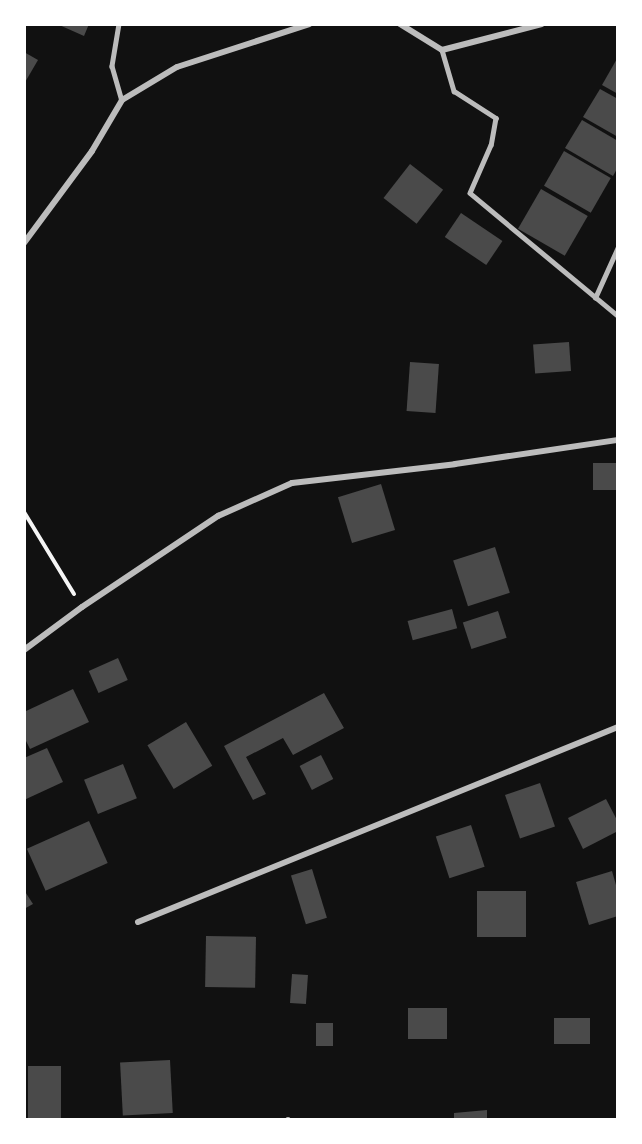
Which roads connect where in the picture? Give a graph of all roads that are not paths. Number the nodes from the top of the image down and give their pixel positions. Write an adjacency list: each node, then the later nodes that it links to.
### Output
1 (119, 24): 6 (lane)
2 (309, 24): 6 (street)
3 (400, 24): 5 (street)
4 (542, 24): 5 (street)
5 (442, 50): 9 (lane)
6 (122, 100): 7 (street)
7 (24, 243)
8 (618, 247): 9 (lane)
9 (595, 298): 10 (lane)
10 (618, 316)
11 (618, 440): 12 (street)
12 (24, 650)
13 (618, 727): 14 (street)
14 (138, 922)

